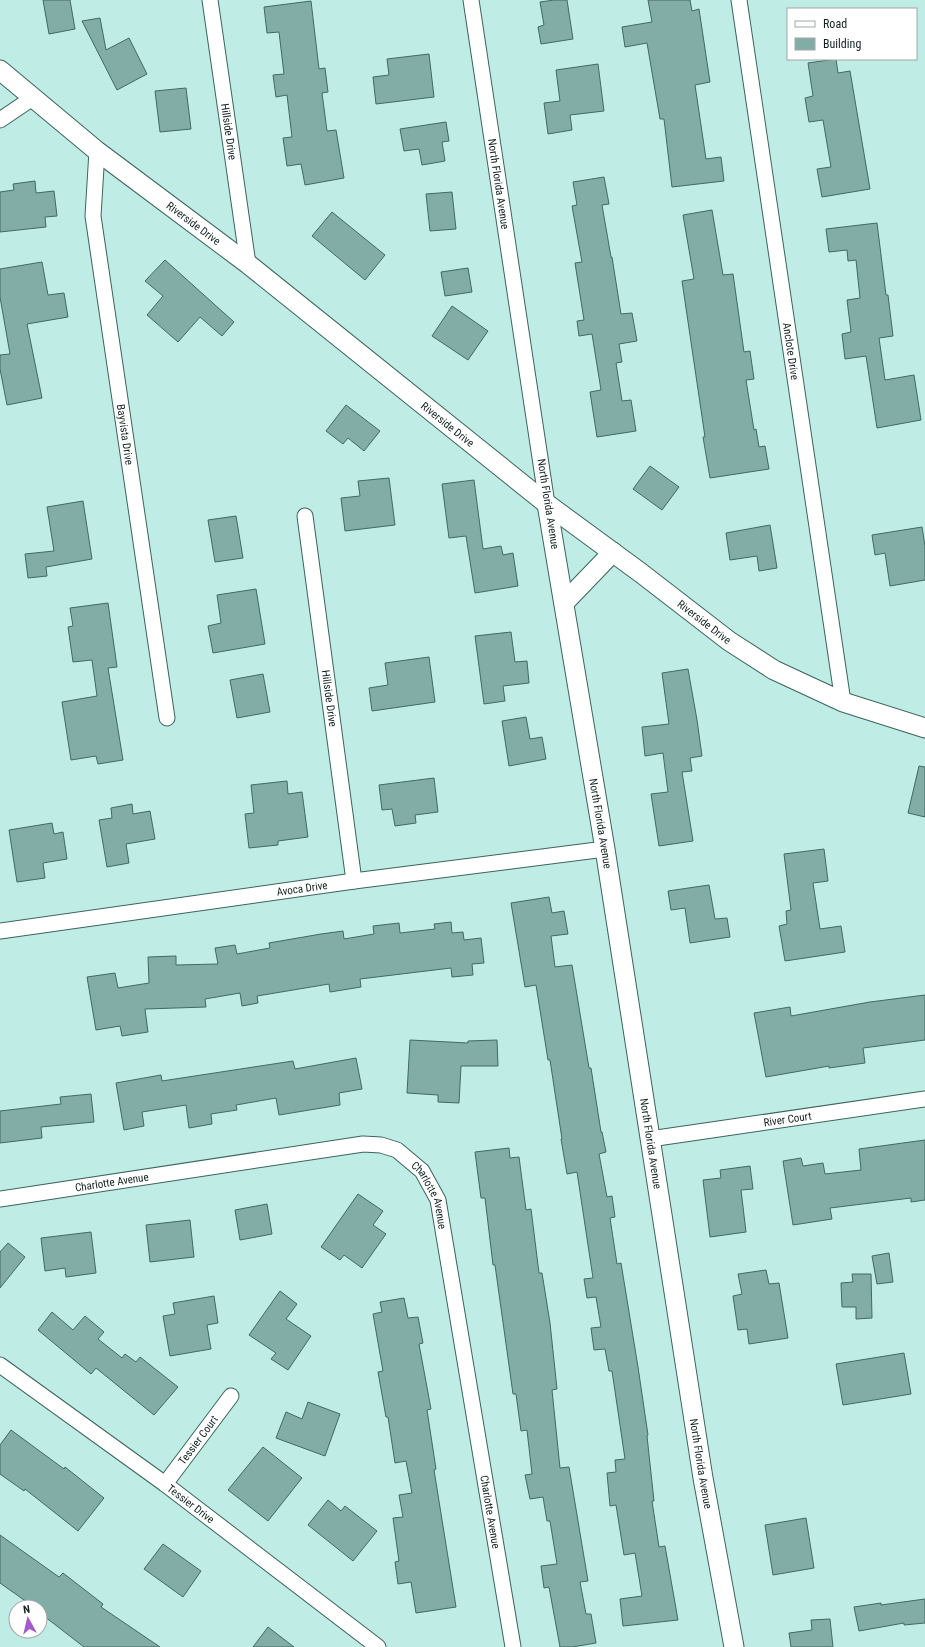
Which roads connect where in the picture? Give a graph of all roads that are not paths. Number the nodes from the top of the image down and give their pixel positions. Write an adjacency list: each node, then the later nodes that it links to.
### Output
1 (210, 0): 8 (street, Hillside Drive)
2 (471, 0): 9 (street, North Florida Avenue)
3 (739, 0): 13 (street, Anclote Drive)
4 (0, 70): 5 (street, Riverside Drive)
5 (34, 97): 6 (street); 7 (street, Riverside Drive)
6 (0, 120)
7 (97, 151): 8 (street, Riverside Drive); 14 (street, Bayvista Drive)
8 (248, 264): 9 (street, Riverside Drive)
9 (547, 504): 11 (street, Riverside Drive); 12 (street, North Florida Avenue)
10 (305, 516): 17 (street, Hillside Drive)
11 (613, 552): 12 (street); 13 (street, Riverside Drive)
12 (564, 603): 16 (street, North Florida Avenue)
13 (843, 702): 15 (street, Riverside Drive)
14 (168, 718)
15 (925, 728)
16 (605, 849): 17 (street, Avoca Drive); 20 (street, North Florida Avenue)
17 (354, 881): 18 (street, Avoca Drive)
18 (0, 931)
19 (925, 1099): 20 (street, River Court)
20 (650, 1139): 27 (street, North Florida Avenue)
21 (0, 1199): 26 (street, Charlotte Avenue)
22 (0, 1365): 24 (street, Tessier Drive)
23 (231, 1396): 24 (street, Tessier Court)
24 (165, 1484): 25 (street, Tessier Drive)
25 (378, 1647)
26 (513, 1647)
27 (734, 1647)

